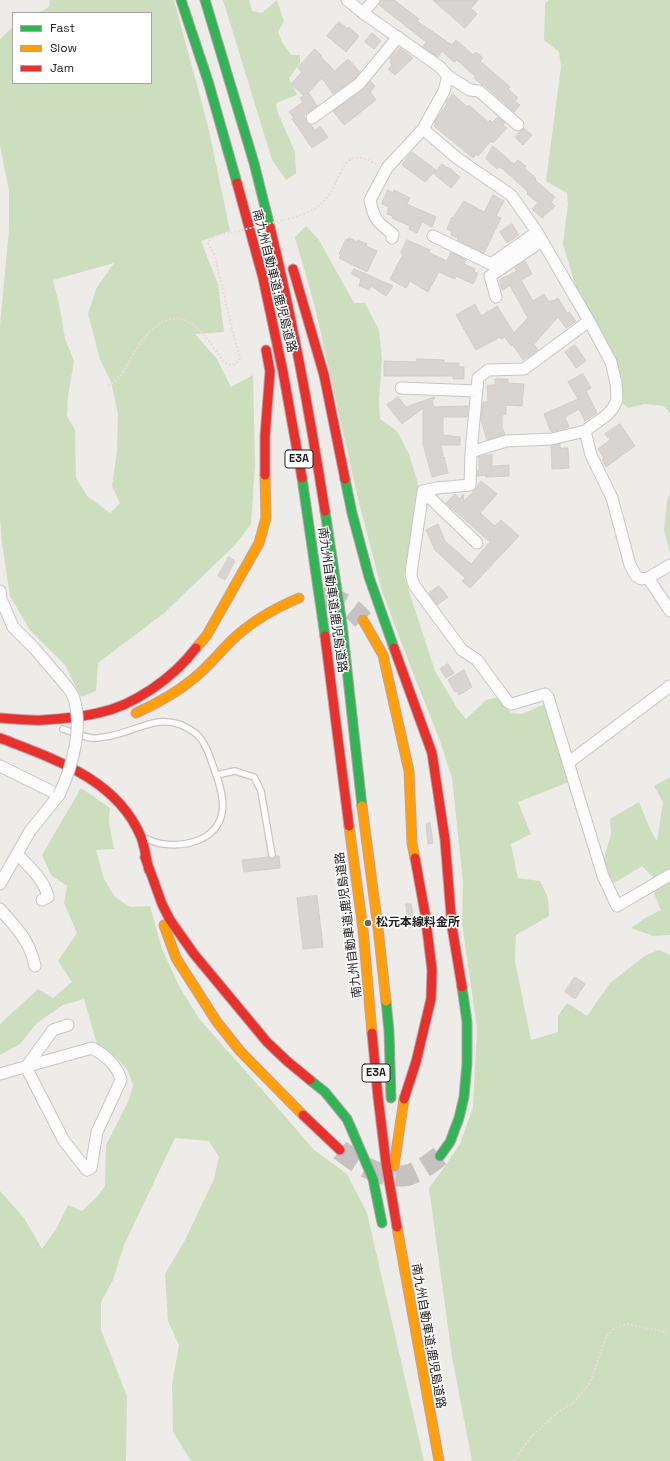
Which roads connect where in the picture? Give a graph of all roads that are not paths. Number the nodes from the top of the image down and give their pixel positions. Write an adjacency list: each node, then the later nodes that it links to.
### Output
1 (181, 0): 12 (highway, 南九州自動車道;鹿児島道路 / E3A)
2 (205, 0): 59 (highway, 南九州自動車道;鹿児島道路 / E3A)
3 (208, 0): 13 (highway)
4 (347, 0): 6 (street)
5 (374, 0): 6 (street)
6 (363, 13): 7 (street)
7 (398, 37): 8 (street); 9 (street)
8 (448, 76): 10 (street); 11 (street)
9 (312, 118)
10 (518, 125)
11 (423, 129): 15 (street); 16 (street)
12 (233, 169): 18 (highway); 60 (highway, 南九州自動車道;鹿児島道路 / E3A)
13 (272, 197)
14 (433, 236): 15 (street)
15 (539, 236): 19 (street); 20 (street)
16 (392, 238)
17 (291, 263): 58 (highway)
18 (253, 278)
19 (496, 297)
20 (589, 321): 23 (street); 24 (street)
21 (264, 340): 36 (highway)
22 (401, 388): 23 (street)
23 (477, 391): 25 (street)
24 (585, 431): 25 (street); 29 (street)
25 (471, 452): 26 (street)
26 (423, 491): 27 (street); 41 (street)
27 (477, 543)
28 (670, 564): 29 (street)
29 (648, 578): 32 (street)
30 (0, 591): 44 (street, bridge)
31 (299, 598): 35 (highway)
32 (670, 611)
33 (363, 620): 59 (highway)
34 (670, 686): 41 (street)
35 (129, 716)
36 (0, 718)
37 (0, 724): 39 (highway)
38 (84, 728): 39 (highway)
39 (56, 729): 43 (lane)
40 (0, 738): 45 (highway)
41 (568, 763): 49 (street)
42 (0, 766): 44 (street)
43 (216, 775): 45 (lane); 47 (lane)
44 (59, 795): 46 (street)
45 (141, 837): 48 (highway)
46 (17, 854): 50 (street); 51 (street)
47 (272, 855)
48 (146, 857): 57 (highway); 61 (highway)
49 (670, 875)
50 (0, 884)
51 (42, 900)
52 (0, 909): 53 (street)
53 (35, 966)
54 (68, 1025): 55 (street)
55 (26, 1067): 55 (street); 56 (street)
56 (0, 1074)
57 (340, 1150)
58 (440, 1156)
59 (394, 1166): 60 (highway, 南九州自動車道;鹿児島道路 / E3A)
60 (394, 1216): 63 (highway, 南九州自動車道;鹿児島道路 / E3A)
61 (384, 1233)
62 (411, 1356): 63 (highway)
63 (438, 1461)

